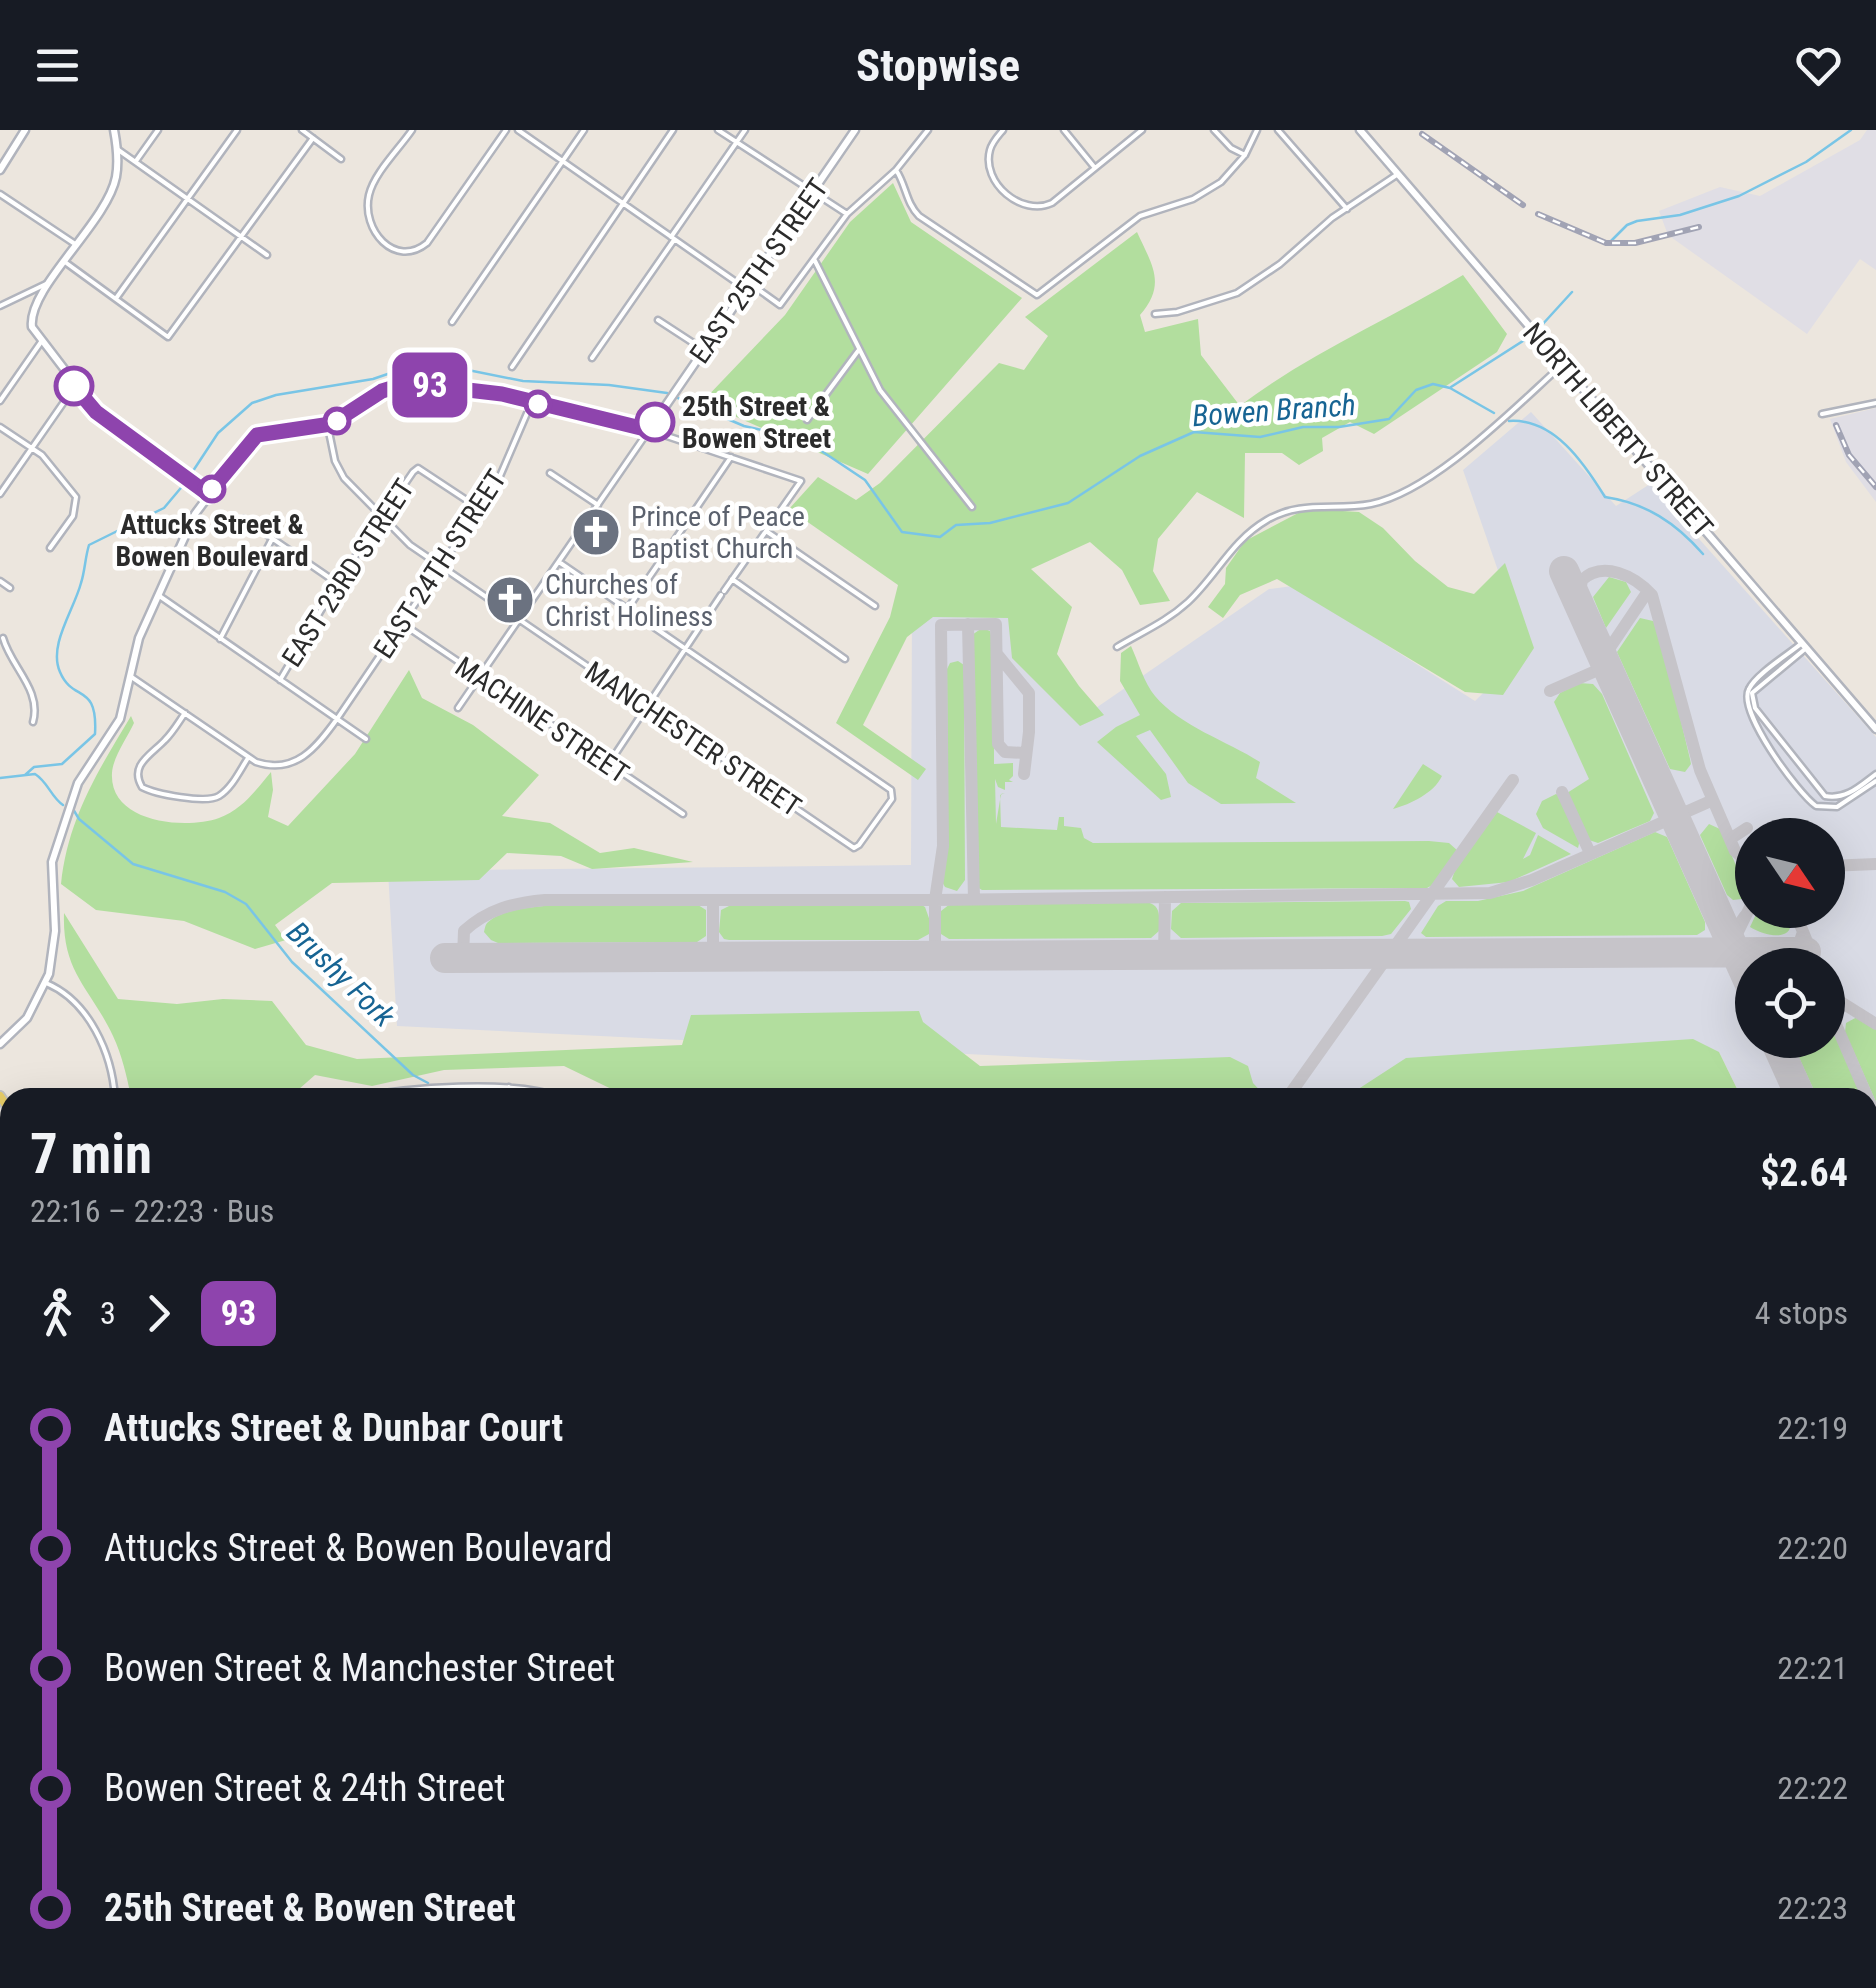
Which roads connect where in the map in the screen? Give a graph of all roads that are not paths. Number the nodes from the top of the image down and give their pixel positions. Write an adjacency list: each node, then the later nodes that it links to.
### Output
1 (25, 130): 30 (street)
2 (114, 130): 24 (street)
3 (158, 130): 27 (street)
4 (237, 130): 35 (street)
5 (302, 130): 22 (street)
6 (412, 130): 7 (street)
7 (506, 130)
8 (518, 130): 28 (street)
9 (584, 130): 28 (street)
10 (673, 130): 36 (street)
11 (718, 130): 23 (street)
12 (745, 130): 23 (street)
13 (856, 130): 33 (street, EAST 25TH STREET)
14 (928, 130): 31 (street)
15 (1003, 130): 29 (street)
16 (1064, 130): 29 (street)
17 (1142, 130): 29 (street)
18 (1214, 130): 25 (street)
19 (1257, 130): 25 (street)
20 (1278, 130): 37 (street)
21 (1360, 130): 32 (street, NORTH LIBERTY STREET)
22 (313, 138): 26 (street); 39 (street)
23 (736, 142): 33 (street); 40 (street)
24 (117, 149): 27 (street); 41 (street)
25 (1245, 156): 31 (street)
26 (341, 159)
27 (136, 162): 35 (street)
28 (563, 162): 36 (street); 51 (street)
29 (1095, 168)
30 (0, 170)
31 (896, 170): 38 (street)
32 (1398, 174): 37 (street); 56 (street, NORTH LIBERTY STREET)
33 (811, 192): 38 (street); 46 (street, EAST 25TH STREET)
34 (0, 194): 41 (street)
35 (189, 199): 39 (street); 47 (street)
36 (622, 203): 40 (street); 57 (street)
37 (1347, 209): 49 (street)
38 (846, 214): 43 (street)
39 (241, 237): 42 (street); 47 (street)
40 (673, 239): 46 (street); 55 (street)
41 (77, 246): 44 (street)
42 (266, 255)
43 (814, 259): 46 (street); 54 (street)
44 (65, 262): 45 (street); 47 (street)
45 (51, 282): 48 (street); 52 (street)
46 (748, 286): 53 (street, EAST 25TH STREET)
47 (116, 298)
48 (0, 306)
49 (1155, 314)
50 (658, 320): 53 (street)
51 (452, 322)
52 (41, 342): 58 (street); 59 (street)
53 (704, 350): 66 (street, EAST 25TH STREET)
54 (858, 350): 63 (street); 73 (street)
55 (592, 358)
56 (1562, 366): 95 (street, NORTH LIBERTY STREET); 96 (street)
57 (512, 367)
58 (74, 386): 67 (street); 71 (street)
59 (0, 401)
60 (532, 403): 64 (street); 66 (street); 74 (street, EAST 24TH STREET)
61 (1876, 403): 62 (street)
62 (1822, 414)
63 (808, 420)
64 (328, 425): 71 (street); 75 (street, MANCHESTER STREET)
65 (0, 426): 67 (street)
66 (649, 430): 68 (street); 72 (street, EAST 25TH STREET)
67 (31, 448): 70 (street); 80 (street)
68 (732, 457): 77 (street); 79 (street)
69 (550, 473): 72 (street)
70 (0, 494)
71 (208, 494): 88 (street)
72 (598, 504): 82 (street, EAST 25TH STREET)
73 (972, 506)
74 (480, 509): 75 (street, EAST 23RD STREET); 83 (street, EAST 24TH STREET)
75 (379, 517): 83 (street, MANCHESTER STREET); 86 (street, EAST 23RD STREET)
76 (244, 520): 78 (street)
77 (766, 531): 84 (street); 89 (street)
78 (272, 539): 86 (street); 94 (street)
79 (674, 541)
80 (50, 548)
81 (668, 550): 90 (street)
82 (559, 562): 90 (street); 91 (street, EAST 25TH STREET)
83 (441, 567): 91 (street, MANCHESTER STREET); 92 (street, EAST 24TH STREET)
84 (732, 579): 97 (street); 98 (street)
85 (0, 581): 87 (street)
86 (337, 583): 101 (street, EAST 23RD STREET)
87 (10, 588)
88 (158, 595): 94 (street); 99 (street)
89 (876, 606)
90 (627, 609): 97 (street)
91 (518, 620): 100 (street, EAST 25TH STREET); 104 (street, MANCHESTER STREET)
92 (403, 624): 100 (street, MACHINE STREET); 106 (street, EAST 24TH STREET)
93 (3, 638): 107 (street)
94 (220, 639): 101 (street)
95 (1804, 646): 102 (street); 108 (street, NORTH LIBERTY STREET)
96 (1117, 647)
97 (686, 649): 104 (street); 104 (street, MANCHESTER STREET)
98 (845, 659)
99 (130, 676): 105 (street); 114 (street)
100 (479, 678): 103 (street, EAST 25TH STREET); 111 (street, MACHINE STREET)
101 (280, 680): 106 (street)
102 (1755, 686): 112 (street); 112 (street)
103 (458, 708)
104 (646, 708): 111 (street)
105 (184, 713): 110 (street); 110 (street)
106 (337, 719): 109 (street); 110 (street, EAST 24TH STREET)
107 (33, 722)
108 (1876, 729)
109 (366, 738)
110 (249, 757)
111 (608, 766): 113 (street, MACHINE STREET)
112 (1876, 778)
113 (684, 814)
114 (46, 983): 115 (street); 116 (street)
115 (0, 1044)
116 (113, 1088)

